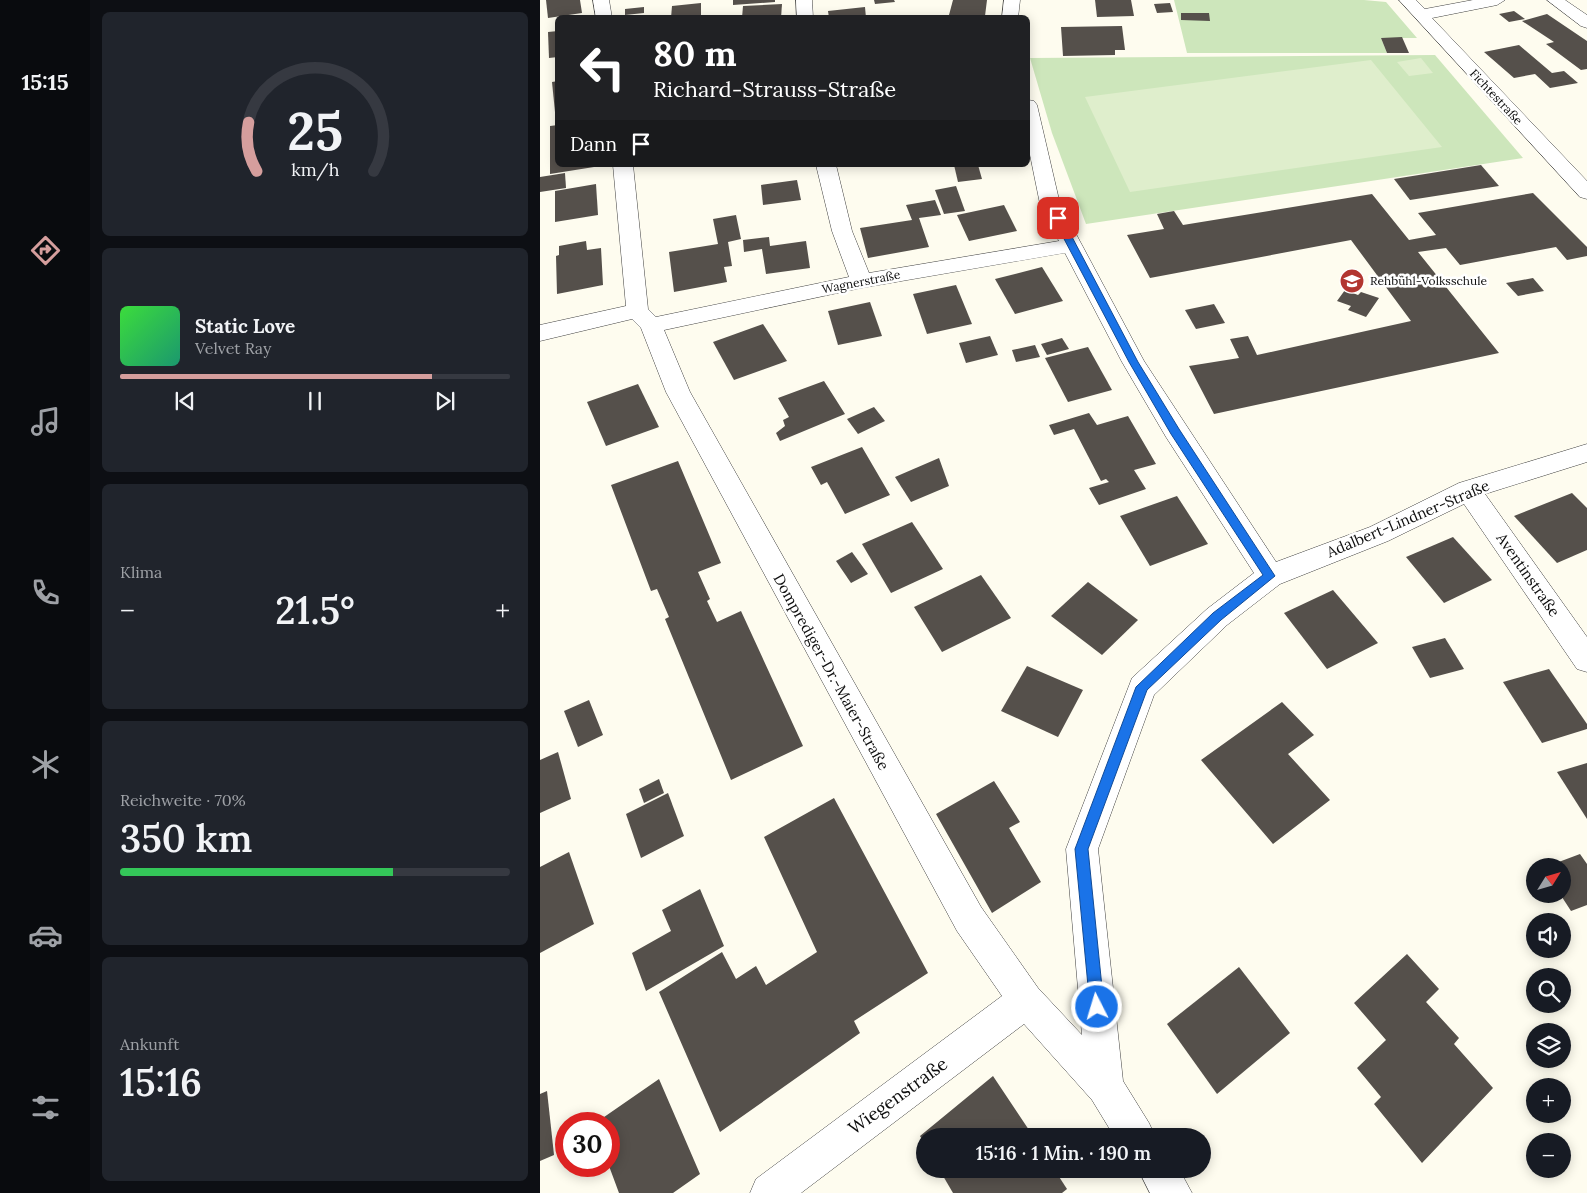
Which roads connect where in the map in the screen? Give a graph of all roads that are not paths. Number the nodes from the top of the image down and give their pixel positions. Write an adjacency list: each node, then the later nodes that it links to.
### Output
1 (601, 0): 7 (street)
2 (804, 0): 8 (street)
3 (1012, 0): 9 (street)
4 (1407, 0): 10 (street, Fichtestraße)
5 (1497, 0): 10 (street)
6 (1555, 0): 11 (street)
7 (604, 15)
8 (805, 15)
9 (1010, 15)
10 (1421, 15): 15 (street, Fichtestraße)
11 (1587, 23)
12 (1030, 115): 16 (street)
13 (623, 167): 18 (street, Domprediger-Dr.-Maier-Straße)
14 (826, 167): 17 (street)
15 (1587, 193)
16 (1072, 245): 17 (street, Wagnerstraße); 22 (street)
17 (861, 281): 18 (street, Wagnerstraße)
18 (644, 318): 19 (street, Wagnerstraße); 24 (street, Domprediger-Dr.-Maier-Straße)
19 (540, 333)
20 (1587, 453): 21 (street, Adalbert-Lindner-Straße)
21 (1468, 490): 22 (street, Adalbert-Lindner-Straße); 23 (street, Aventinstraße)
22 (1270, 576): 25 (street, Adalbert-Lindner-Straße)
23 (1587, 660)
24 (1026, 1000): 25 (street, Domprediger-Dr.-Maier-Straße); 28 (street, Wiegenstraße)
25 (1105, 1087): 26 (street, Domprediger-Dr.-Maier-Straße)
26 (1131, 1128)
27 (1163, 1178): 29 (street)
28 (770, 1193)
29 (1172, 1193)

